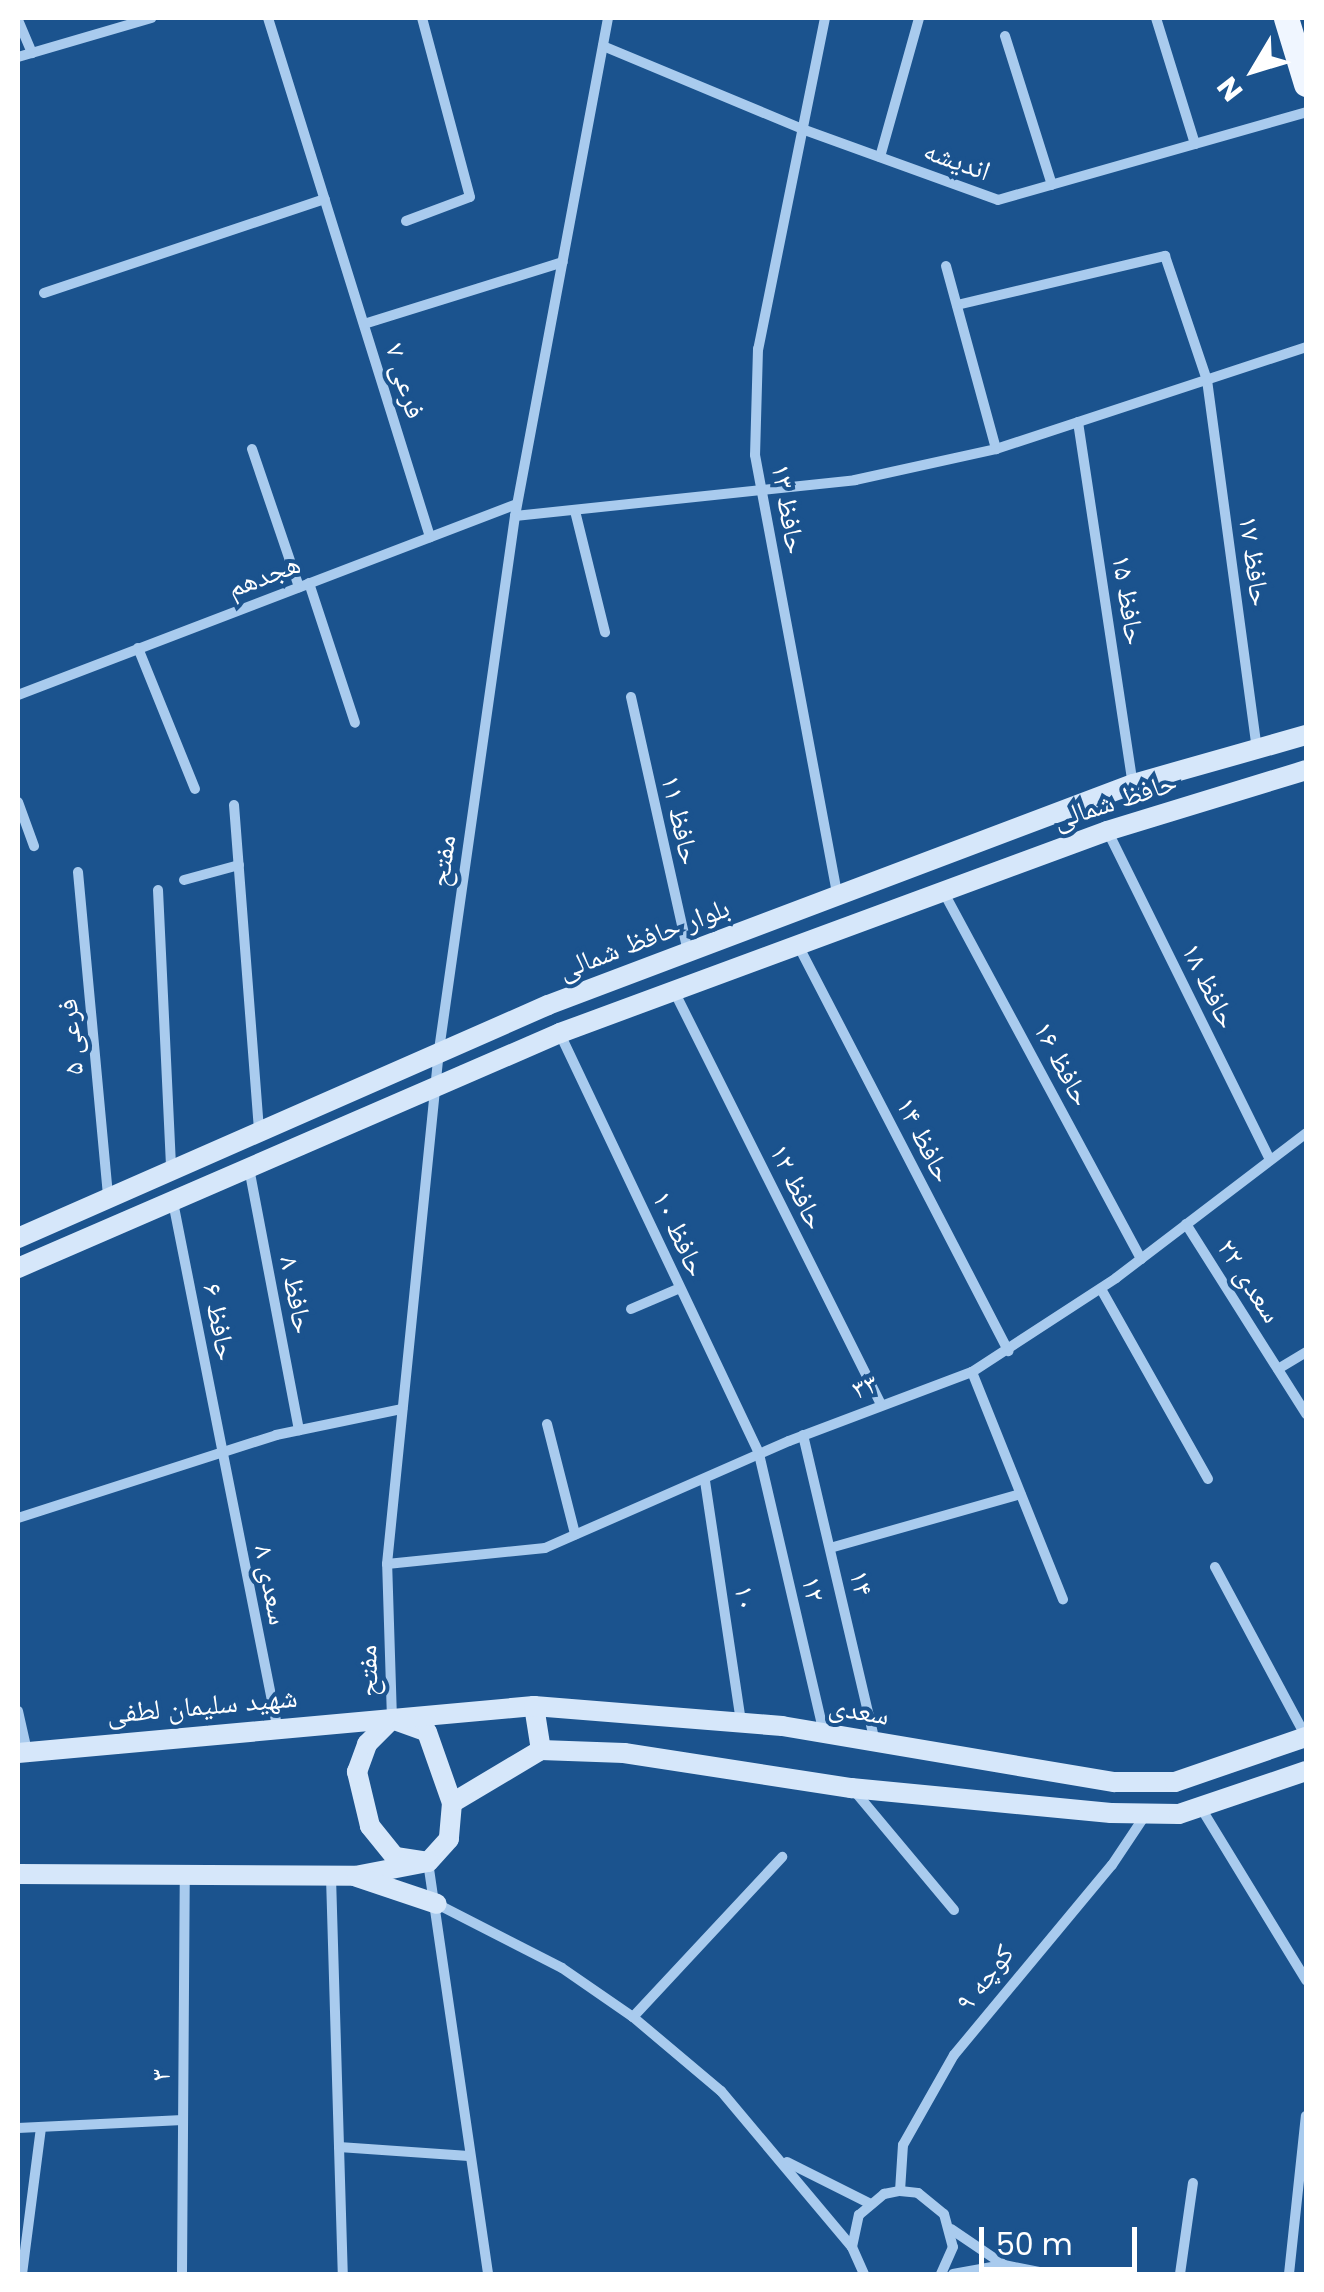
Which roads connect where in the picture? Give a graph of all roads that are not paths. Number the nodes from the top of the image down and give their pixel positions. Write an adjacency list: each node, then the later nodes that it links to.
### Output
1 (151, 18): 12 (street)
2 (268, 18): 20 (street, فرعی ۷)
3 (422, 18): 21 (street)
4 (608, 18): 11 (street, مفتح)
5 (825, 18): 16 (street, حافظ ۱۳)
6 (919, 18): 18 (street)
7 (1156, 18): 17 (street)
8 (1286, 18): 14 (main road)
9 (18, 20): 12 (street)
10 (1005, 36): 19 (street)
11 (603, 46): 16 (street, اندیشه); 22 (street, مفتح)
12 (32, 53): 13 (street)
13 (18, 57)
14 (1306, 84)
15 (1306, 112): 17 (street, اندیشه)
16 (802, 129): 18 (street, اندیشه); 32 (street, حافظ ۱۳)
17 (1195, 144): 19 (street, اندیشه)
18 (880, 157): 19 (street, اندیشه)
19 (1052, 185)
20 (325, 199): 24 (street); 26 (street, فرعی ۷)
21 (406, 221)
22 (563, 262): 26 (street); 33 (street, مفتح)
23 (946, 266): 25 (street)
24 (44, 293)
25 (957, 305): 28 (street, حافظ ۱۷); 31 (street)
26 (364, 324): 35 (street, فرعی ۷)
27 (1306, 347): 28 (street, هجدهم)
28 (1206, 380): 29 (street, هجدهم); 43 (street, حافظ ۱۷)
29 (1078, 422): 31 (street, هجدهم); 45 (street, حافظ ۱۵)
30 (252, 449): 36 (street)
31 (996, 449): 32 (street, هجدهم)
32 (762, 494): 34 (street, هجدهم); 56 (street, حافظ ۱۳)
33 (516, 510): 34 (street, هجدهم); 35 (street, هجدهم); 61 (street, مفتح)
34 (575, 512): 37 (street)
35 (430, 537): 36 (street, هجدهم)
36 (304, 585): 38 (street, هجدهم); 41 (street)
37 (605, 632)
38 (138, 648): 39 (street, هجدهم); 46 (street)
39 (23, 693)
40 (631, 696): 58 (street, حافظ ۱۱)
41 (355, 724)
42 (1306, 735): 43 (street, بلوار حافظ شمالی)
43 (1257, 748): 45 (street, بلوار حافظ شمالی)
44 (1305, 777): 49 (street, حافظ شمالی)
45 (1133, 784): 56 (street, بلوار حافظ شمالی)
46 (195, 788)
47 (18, 802): 50 (street)
48 (234, 805): 51 (street)
49 (1107, 831): 55 (street, حافظ شمالی); 65 (street, حافظ ۱۸)
50 (34, 846)
51 (239, 864): 53 (street); 63 (street)
52 (78, 872): 68 (street, فرعی ۵)
53 (184, 880)
54 (158, 890): 67 (street)
55 (943, 890): 57 (street, بلوار حافظ شمالی); 72 (street, حافظ ۱۶)
56 (837, 896): 58 (street, بلوار حافظ شمالی)
57 (800, 949): 59 (street, بلوار حافظ شمالی); 77 (street, حافظ ۱۴)
58 (688, 953): 61 (street, بلوار حافظ شمالی)
59 (674, 990): 60 (street, بلوار حافظ شمالی); 81 (street, حافظ ۱۲)
60 (560, 1033): 62 (street, بلوار حافظ شمالی); 74 (street, حافظ ۱۰)
61 (439, 1050): 62 (street, مفتح); 63 (street, بلوار حافظ شمالی)
62 (436, 1084): 66 (street, بلوار حافظ شمالی); 82 (street, مفتح)
63 (259, 1130): 67 (street, بلوار حافظ شمالی)
64 (1306, 1132): 65 (street, ۳۳)
65 (1270, 1160): 70 (street, ۳۳)
66 (249, 1168): 69 (street, بلوار حافظ شمالی); 85 (street, حافظ ۸)
67 (172, 1169): 68 (street, بلوار حافظ شمالی)
68 (108, 1198): 71 (street, بلوار حافظ شمالی)
69 (173, 1200): 73 (street, بلوار حافظ شمالی); 87 (street, حافظ ۶)
70 (1186, 1224): 72 (street, ۳۳); 79 (street, سعدی ۲۲)
71 (18, 1238)
72 (1141, 1259): 75 (street, ۳۳)
73 (18, 1268)
74 (680, 1288): 76 (street); 88 (street, حافظ ۱۰)
75 (1101, 1288): 77 (street, ۳۳); 89 (street)
76 (631, 1309)
77 (1008, 1351): 80 (street, ۳۳)
78 (1306, 1352): 79 (street)
79 (1278, 1369): 83 (street, سعدی ۲۲)
80 (972, 1372): 81 (street, ۳۳); 91 (street)
81 (880, 1404): 86 (street, ۳۳)
82 (402, 1409): 85 (street); 95 (street, مفتح)
83 (1306, 1414)
84 (547, 1424): 93 (street)
85 (299, 1430): 87 (street)
86 (803, 1435): 88 (street, ۳۳); 94 (street, ۱۴)
87 (222, 1452): 92 (street); 102 (street, سعدی ۸)
88 (759, 1454): 90 (street, ۳۳); 103 (street, ۱۲)
89 (1208, 1478)
90 (705, 1481): 93 (street, ۳۳); 101 (street, ۱۰)
91 (1021, 1494): 94 (street); 97 (street)
92 (18, 1518)
93 (575, 1534): 95 (street, ۳۳)
94 (830, 1548): 105 (street, ۱۴)
95 (386, 1564): 100 (street, مفتح)
96 (1216, 1567): 104 (street)
97 (1063, 1599)
98 (534, 1706): 100 (street, سعدی); 101 (street, سعدی); 106 (street)
99 (18, 1712): 107 (street)
100 (392, 1719): 102 (street, شهید سلیمان لطفی); 110 (street); 114 (street)
101 (741, 1722): 103 (street, سعدی)
102 (277, 1726): 107 (street, شهید سلیمان لطفی)
103 (824, 1733): 105 (street, سعدی)
104 (1306, 1737): 105 (street, سعدی)
105 (875, 1742)
106 (541, 1750): 109 (street); 110 (street)
107 (22, 1752)
108 (1306, 1771): 111 (street)
109 (851, 1788): 112 (street); 120 (street)
110 (452, 1803): 114 (street)
111 (1201, 1808): 112 (street); 121 (street)
112 (1146, 1814): 131 (street, کوچه ۹)
113 (782, 1857): 122 (street)
114 (428, 1862): 118 (street); 119 (street)
115 (18, 1874): 116 (street)
116 (184, 1875): 117 (street); 124 (street, ۳)
117 (331, 1876): 118 (street); 127 (street)
118 (355, 1876): 119 (street)
119 (438, 1904): 122 (street); 128 (street)
120 (954, 1910)
121 (1306, 1980)
122 (634, 2017): 129 (street)
123 (1306, 2116): 147 (street)
124 (183, 2120): 125 (street); 138 (street, ۳)
125 (41, 2127): 126 (street); 137 (street)
126 (18, 2128)
127 (339, 2147): 128 (street); 139 (street)
128 (469, 2156): 140 (street)
129 (782, 2159): 132 (street); 134 (street)
130 (1193, 2183): 146 (street)
131 (900, 2191): 132 (street); 133 (street)
132 (869, 2203): 134 (street)
133 (952, 2229): 136 (street); 143 (street)
134 (852, 2246): 135 (street)
135 (856, 2262): 141 (street); 142 (street)
136 (1004, 2265): 144 (street); 145 (street)
137 (22, 2274)
138 (182, 2274)
139 (343, 2274)
140 (488, 2274)
141 (850, 2274)
142 (864, 2274)
143 (941, 2274)
144 (952, 2274)
145 (1049, 2274)
146 (1180, 2274)
147 (1289, 2274)

